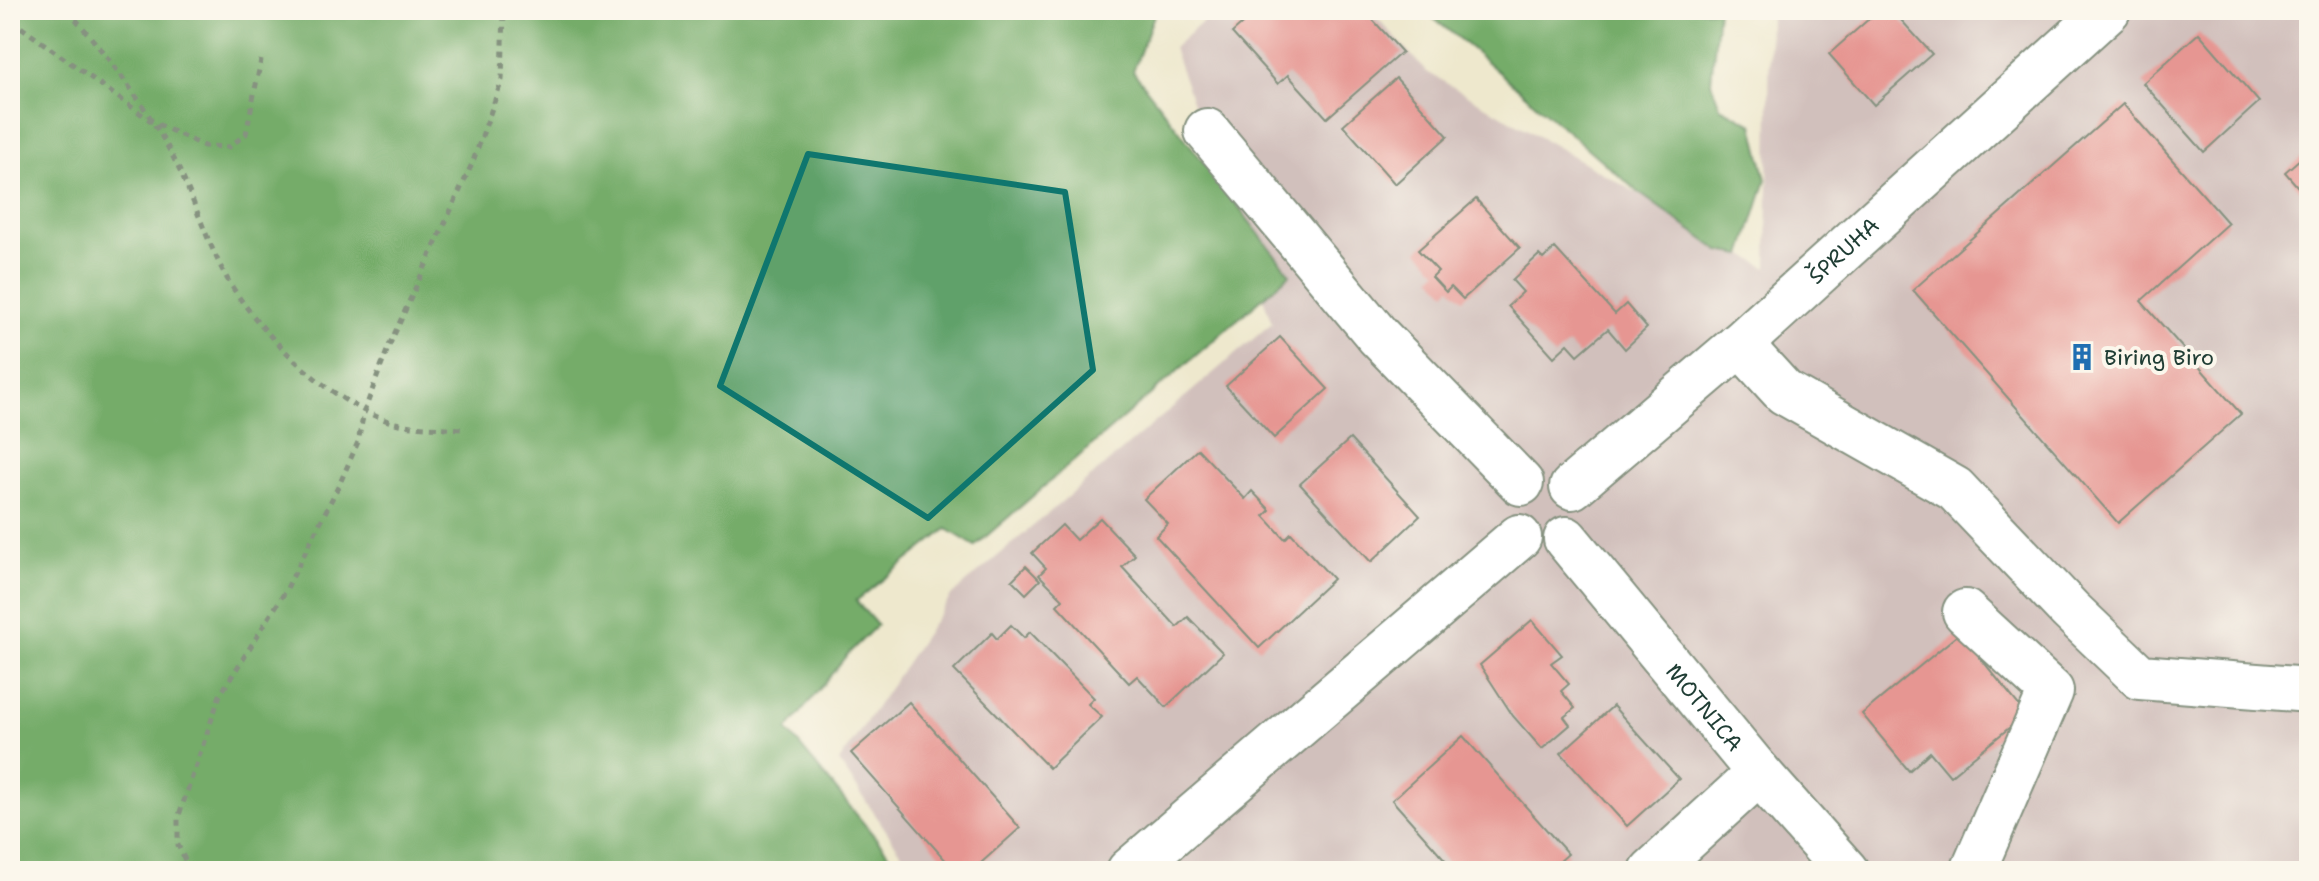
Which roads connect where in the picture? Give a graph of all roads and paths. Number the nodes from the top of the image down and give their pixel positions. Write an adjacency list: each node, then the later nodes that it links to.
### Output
1 (68, 10): 6 (path)
2 (504, 10): 9 (path)
3 (2108, 10): 8 (street, ŠPRUHA)
4 (10, 23): 6 (path)
5 (261, 60): 6 (path)
6 (151, 121): 9 (path)
7 (1207, 131): 11 (street)
8 (1740, 344): 12 (street, ŠPRUHA); 16 (street)
9 (364, 412): 10 (path); 18 (path)
10 (461, 429)
11 (1521, 483): 12 (street); 13 (street)
12 (1572, 487): 14 (street)
13 (1519, 537): 14 (street); 19 (street)
14 (1566, 539): 17 (street, MOTNICA)
15 (1965, 612): 22 (street)
16 (2309, 690)
17 (1759, 773): 20 (street); 21 (street, MOTNICA)
18 (190, 871)
19 (1129, 871)
20 (1652, 871)
21 (1846, 871)
22 (1973, 871)

